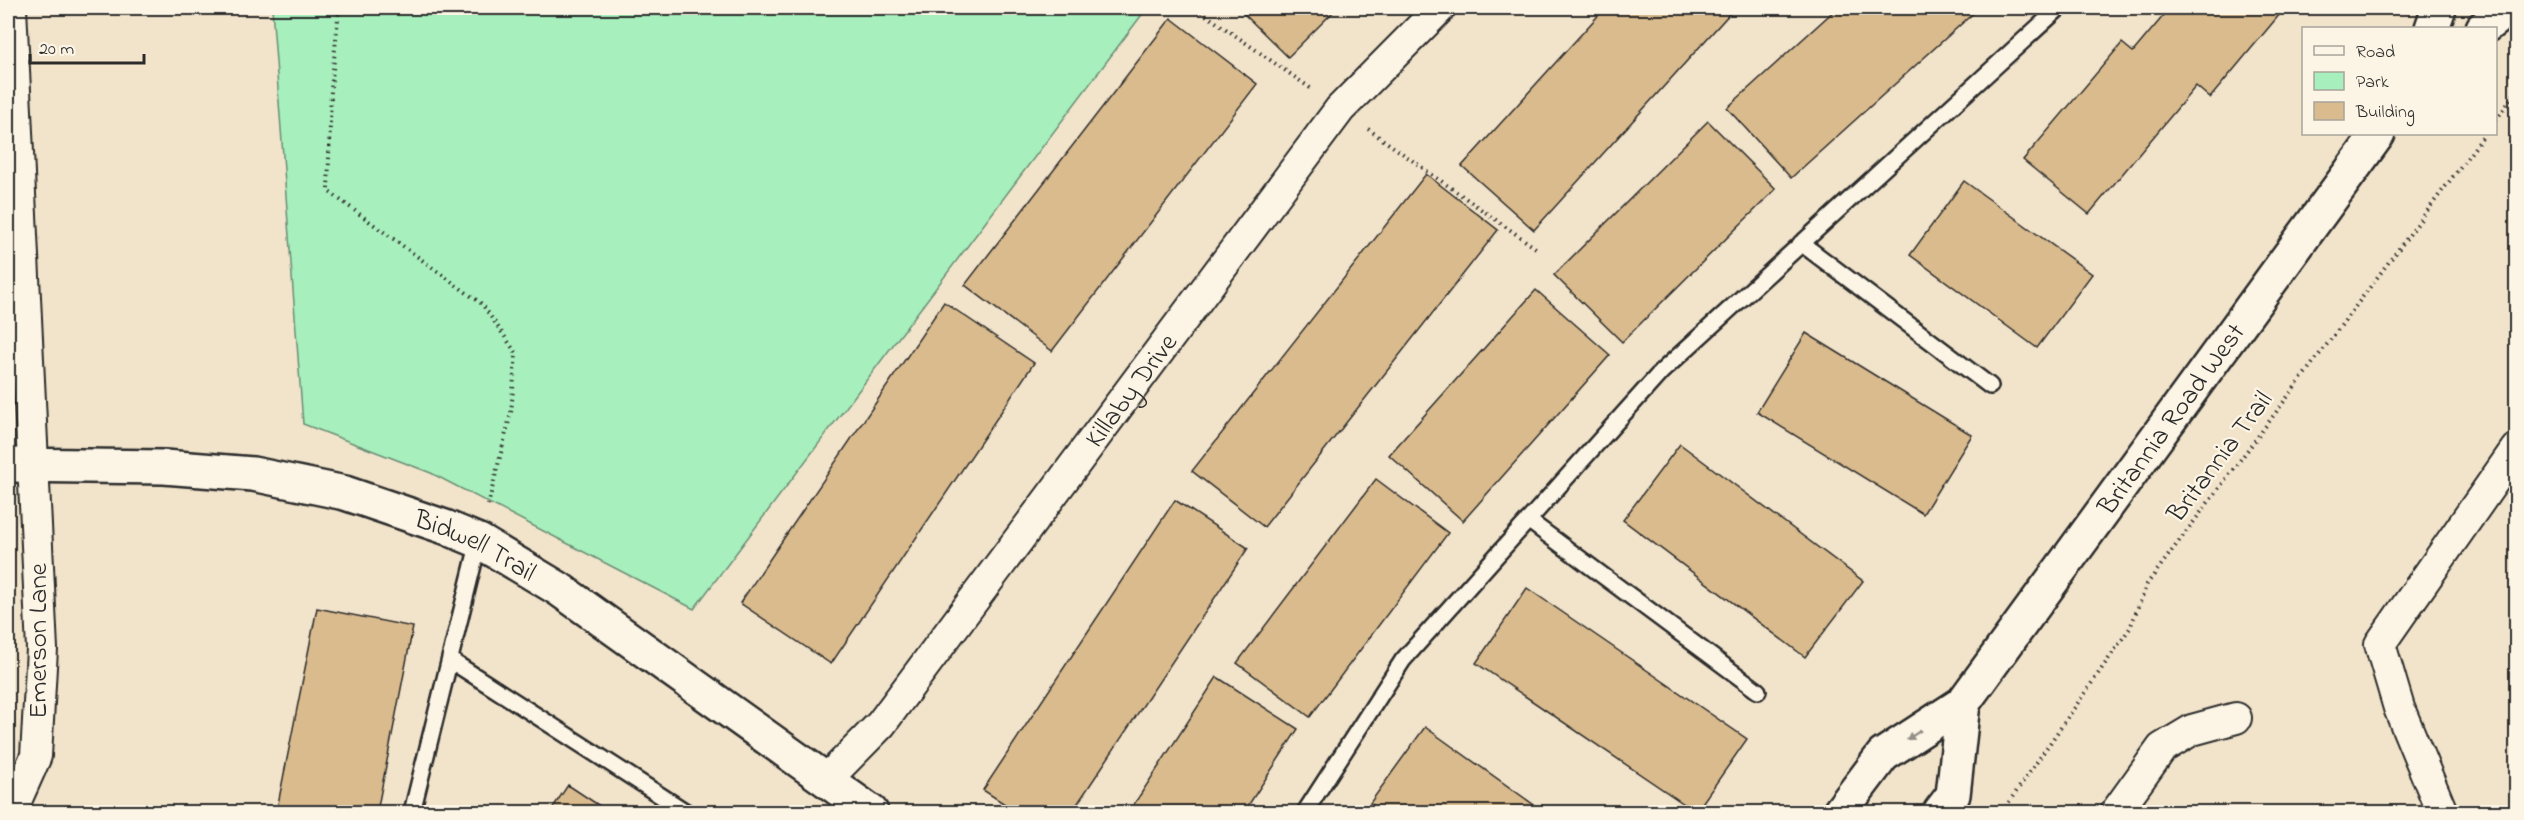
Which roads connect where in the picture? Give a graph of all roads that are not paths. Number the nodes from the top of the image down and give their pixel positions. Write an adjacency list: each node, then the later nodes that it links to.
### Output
1 (11, 8): 12 (street, Emerson Lane)
2 (1440, 8): 19 (street, Killaby Drive)
3 (2059, 8): 9 (lane)
4 (2439, 8): 6 (main road)
5 (2510, 8): 7 (main road)
6 (2432, 27)
7 (2484, 27)
8 (2378, 135): 17 (main road, Britannia Road West)
9 (1801, 243): 10 (lane); 13 (lane)
10 (1990, 386)
11 (2517, 450): 28 (street)
12 (20, 465): 14 (main road, Bidwell Trail); 20 (street, Emerson Lane)
13 (1528, 520): 16 (lane); 24 (lane)
14 (480, 541): 15 (lane); 19 (main road, Bidwell Trail)
15 (450, 660): 21 (lane); 22 (lane)
16 (1758, 691)
17 (1963, 704): 25 (main road, Britannia Road West, one-way to 25); 26 (main road, Britannia Road West)
18 (2236, 718): 27 (street)
19 (827, 779): 23 (main road, Bidwell Trail)
20 (11, 813)
21 (412, 813)
22 (686, 813)
23 (872, 813)
24 (1305, 813)
25 (1839, 813)
26 (1940, 813)
27 (2116, 813)
28 (2442, 813)

